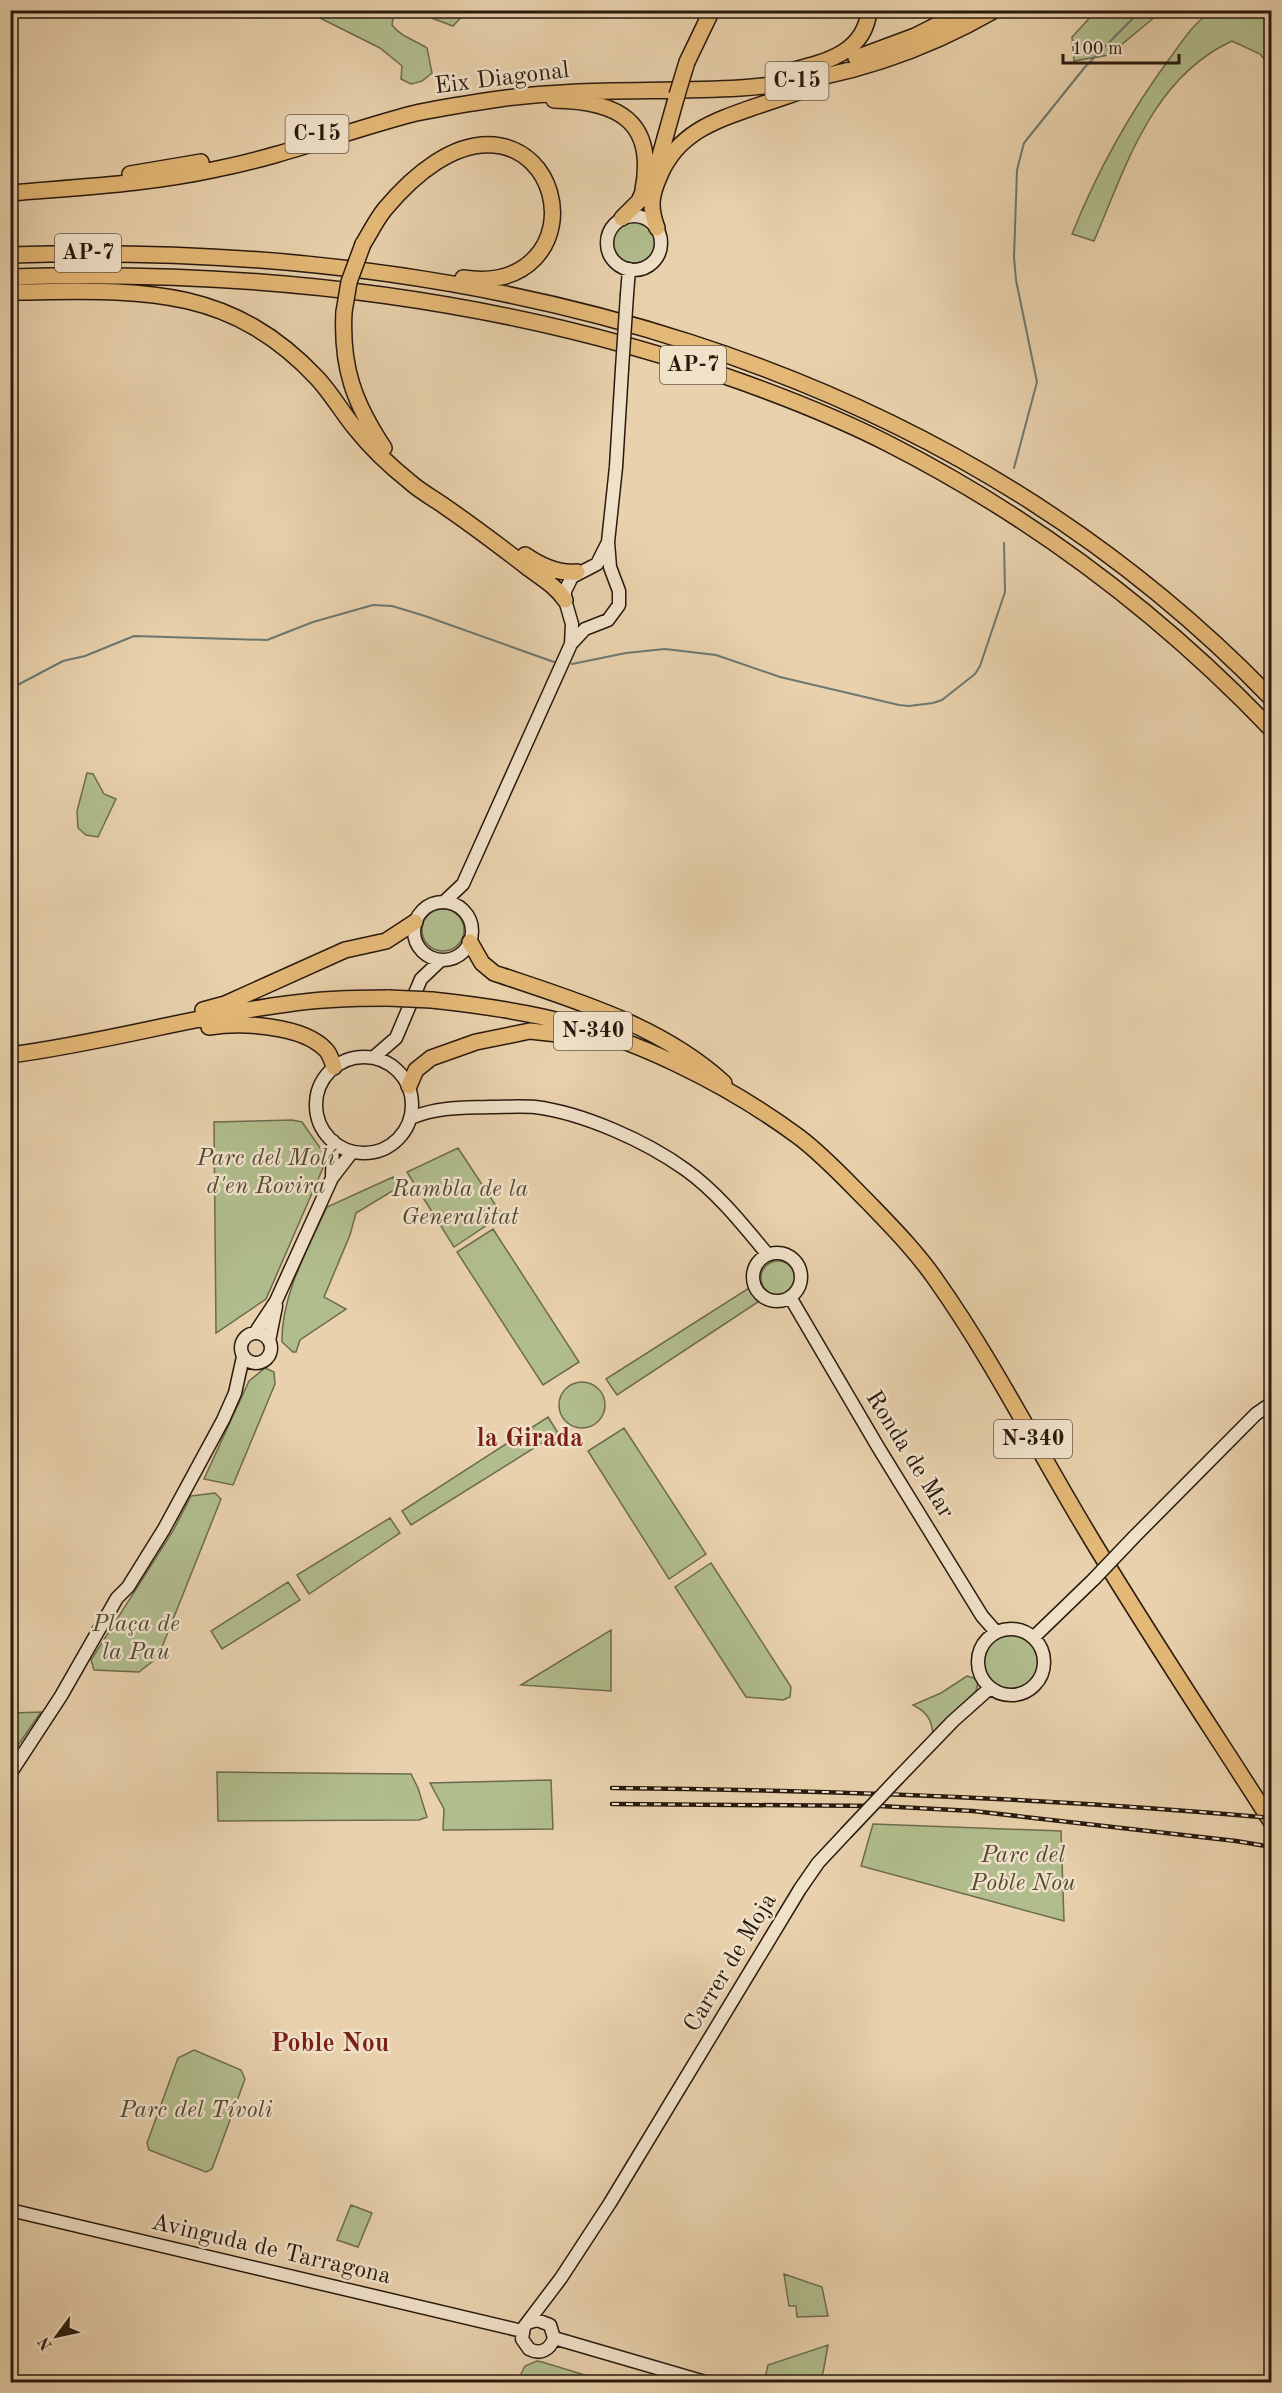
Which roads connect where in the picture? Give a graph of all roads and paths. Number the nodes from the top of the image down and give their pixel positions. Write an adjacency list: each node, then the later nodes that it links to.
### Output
1 (704, 10): 7 (highway)
2 (712, 10): 7 (highway)
3 (869, 10): 8 (highway)
4 (967, 10): 8 (highway, Eix Diagonal / C-15)
5 (995, 10): 6 (highway, Eix Diagonal / C-15)
6 (925, 47): 9 (highway, Eix Diagonal / C-15); 11 (highway)
7 (687, 62): 11 (highway, bridge)
8 (778, 74): 10 (highway, Eix Diagonal / C-15)
9 (494, 100): 11 (highway); 12 (highway, Eix Diagonal / C-15)
10 (10, 185)
11 (648, 190): 13 (highway); 14 (highway)
12 (10, 193)
13 (622, 218): 14 (street); 17 (street)
14 (657, 228): 17 (street)
15 (10, 255): 16 (highway, AP-7)
16 (166, 255): 21 (highway, bridge); 26 (highway, AP-7)
17 (628, 269): 20 (street, bridge)
18 (10, 277): 27 (highway, AP-7)
19 (10, 292): 23 (highway)
20 (608, 542): 21 (street); 22 (street)
21 (584, 570): 22 (street); 23 (street)
22 (614, 579): 24 (street)
23 (566, 606): 24 (street); 25 (street)
24 (595, 625): 25 (street)
25 (571, 644): 28 (street)
26 (1272, 699)
27 (1272, 730)
28 (464, 884): 29 (street); 30 (street)
29 (444, 902): 30 (street); 31 (street)
30 (463, 910): 32 (street)
31 (415, 922): 33 (street); 36 (highway)
32 (470, 942): 34 (street); 44 (highway)
33 (420, 948): 34 (street); 35 (street)
34 (441, 960): 35 (street)
35 (421, 979): 37 (street)
36 (127, 1035): 38 (highway, N-340); 44 (highway, N-340, bridge)
37 (396, 1038): 40 (street); 42 (street)
38 (108, 1039): 39 (highway, N-340); 41 (highway)
39 (10, 1055)
40 (374, 1057): 41 (street); 42 (street)
41 (334, 1066): 47 (street)
42 (396, 1067): 43 (street)
43 (410, 1091): 44 (highway); 45 (street); 46 (street)
44 (742, 1100): 65 (highway, N-340)
45 (438, 1108): 46 (street); 50 (street)
46 (413, 1117): 48 (street)
47 (333, 1141): 48 (street); 49 (street)
48 (352, 1152): 49 (street)
49 (332, 1178): 52 (street)
50 (768, 1255): 51 (street); 51 (street)
51 (790, 1297): 60 (street, Ronda de Mar)
52 (276, 1302): 53 (street); 54 (street)
53 (255, 1333): 54 (street); 55 (street)
54 (269, 1341): 56 (street)
55 (243, 1357): 56 (street); 57 (street)
56 (256, 1364): 57 (street)
57 (235, 1393): 59 (street)
58 (1272, 1403): 61 (street, bridge)
59 (128, 1587): 62 (street); 62 (street)
60 (996, 1632): 61 (street); 63 (street)
61 (1034, 1637): 63 (street)
62 (83, 1661): 64 (street)
63 (990, 1688): 67 (street, Carrer de Moja, bridge)
64 (10, 1774)
65 (1272, 1823)
66 (10, 2210): 69 (street, Avinguda de Tarragona)
67 (549, 2294): 68 (street, Carrer de Moja); 69 (street, Carrer de Moja)
68 (547, 2322): 69 (street); 70 (street)
69 (525, 2327): 70 (street)
70 (554, 2338): 71 (street)
71 (705, 2382)

